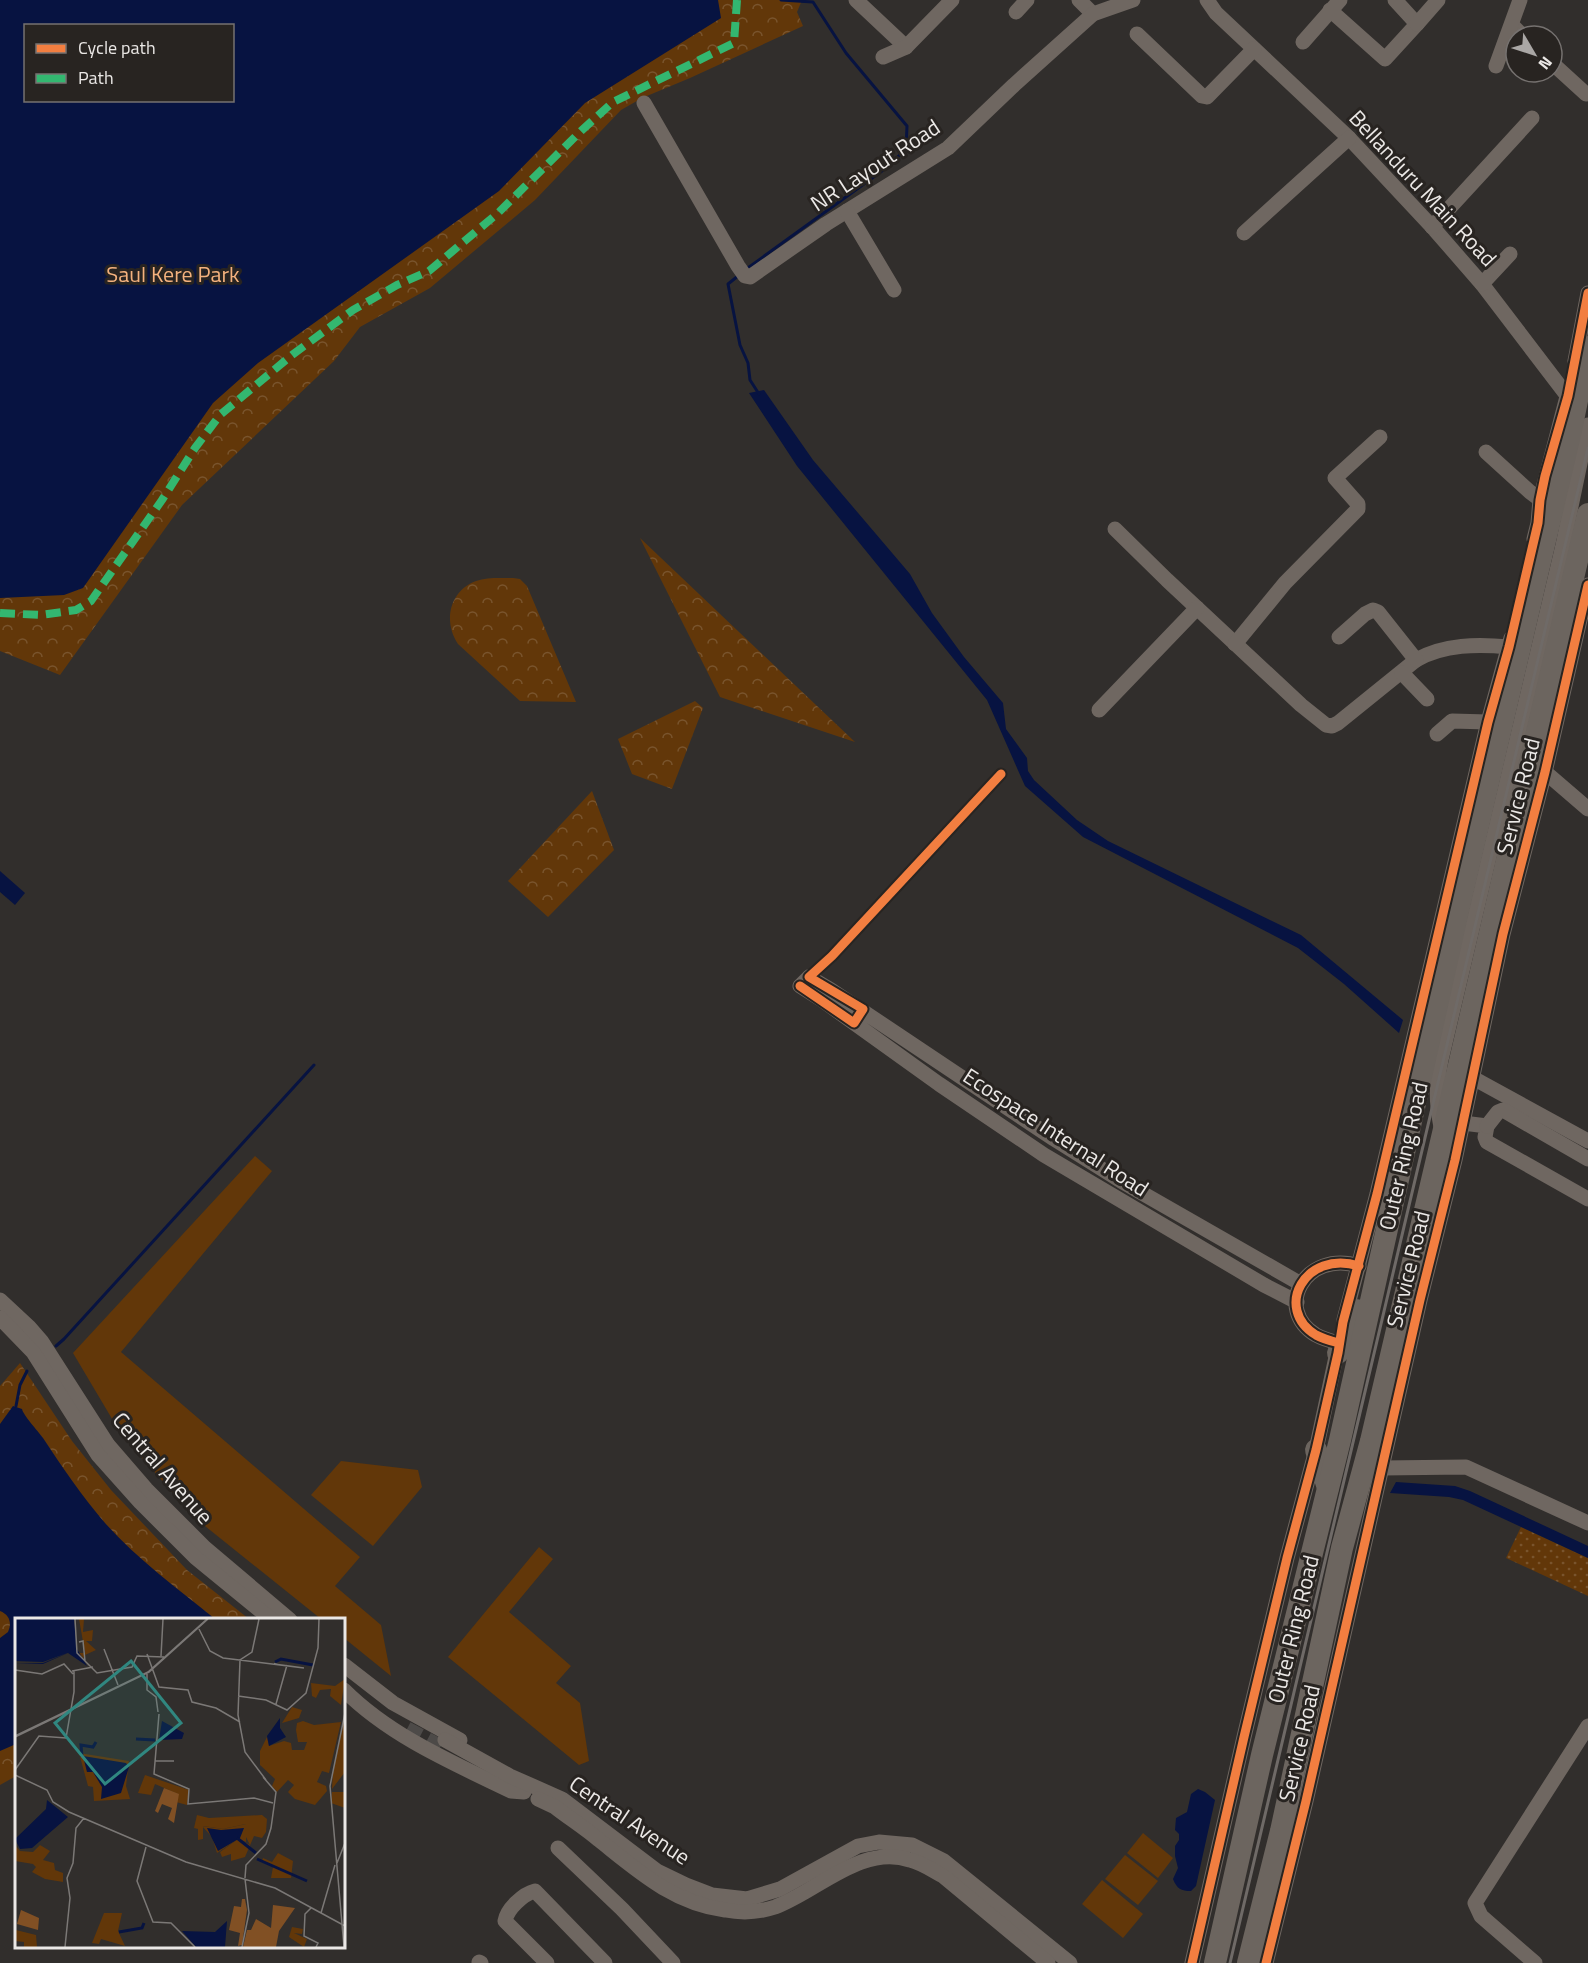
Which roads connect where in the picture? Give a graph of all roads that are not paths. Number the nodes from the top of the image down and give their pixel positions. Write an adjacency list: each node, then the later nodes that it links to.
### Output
1 (856, 0): 17 (street)
2 (952, 0): 17 (street)
3 (1027, 0): 11 (street)
4 (1078, 0): 12 (street)
5 (1133, 0): 12 (street, NR Layout Road)
6 (1207, 0): 19 (street, Bellanduru Main Road)
7 (1395, 0): 13 (street)
8 (1438, 0): 13 (street)
9 (1520, 0): 14 (street)
10 (1335, 5): 13 (street); 16 (street)
11 (1016, 12)
12 (1093, 14): 27 (street, NR Layout Road)
13 (1417, 24)
14 (1512, 24)
15 (1137, 34): 19 (street)
16 (1304, 42)
17 (906, 46): 20 (street)
18 (1504, 46): 21 (street)
19 (1254, 49): 26 (street, Bellanduru Main Road)
20 (883, 57)
21 (1496, 66)
22 (1564, 74): 23 (street)
23 (1586, 94)
24 (644, 103): 27 (street, NR Layout Road)
25 (1532, 117): 28 (street)
26 (1349, 138): 28 (street, Bellanduru Main Road); 29 (street)
27 (847, 211): 32 (street)
28 (1432, 227): 31 (street, Bellanduru Main Road)
29 (1244, 233)
30 (1510, 254): 31 (street)
31 (1482, 284): 35 (street, Bellanduru Main Road)
32 (894, 290)
33 (1588, 293): 35 (street)
34 (1588, 347): 70 (highway, Outer Ring Road)
35 (1568, 396): 36 (street, Bellanduru Main Road); 39 (street)
36 (1588, 424): 40 (street)
37 (1380, 437): 46 (street)
38 (1486, 452): 39 (street)
39 (1540, 500): 40 (street); 47 (street)
40 (1578, 518): 42 (street); 65 (highway, Outer Ring Road); 65 (street)
41 (1115, 529): 44 (street)
42 (1588, 542)
43 (1588, 585): 54 (street, Service Road)
44 (1197, 608): 46 (street); 51 (street)
45 (1339, 637): 48 (street)
46 (1235, 644): 49 (street)
47 (1509, 647): 48 (street); 52 (street)
48 (1416, 660): 49 (street)
49 (1402, 673): 50 (street)
50 (1427, 699)
51 (1099, 710)
52 (1488, 722): 53 (street); 70 (street)
53 (1437, 734)
54 (1545, 772): 55 (street); 61 (street, Service Road)
55 (1588, 809)
56 (805, 982): 57 (street, Ecospace Internal Road)
57 (827, 995): 58 (street, Ecospace Internal Road); 59 (street, Ecospace Internal Road)
58 (863, 1010): 59 (street); 60 (street, Ecospace Internal Road)
59 (854, 1023): 62 (street, Ecospace Internal Road)
60 (950, 1069): 62 (street); 66 (street, Ecospace Internal Road)
61 (1473, 1077): 63 (street, Service Road); 67 (street)
62 (939, 1084): 68 (street, Ecospace Internal Road)
63 (1463, 1123): 64 (street); 77 (street, Service Road)
64 (1487, 1126): 69 (street); 71 (street)
65 (1443, 1135): 77 (highway, Outer Ring Road)
66 (1054, 1139): 68 (street); 73 (street, Ecospace Internal Road)
67 (1588, 1141)
68 (1044, 1155): 75 (street, Ecospace Internal Road)
69 (1588, 1159)
70 (1385, 1196): 72 (highway, Outer Ring Road)
71 (1588, 1198)
72 (1360, 1267): 73 (street); 78 (highway); 81 (highway, Outer Ring Road)
73 (1301, 1284): 75 (street)
74 (0, 1300): 87 (street, Central Avenue)
75 (1297, 1302): 78 (street)
76 (0, 1318): 86 (street, Central Avenue)
77 (1404, 1336): 80 (street, Service Road); 83 (highway, Outer Ring Road)
78 (1334, 1345): 79 (street)
79 (1316, 1450): 81 (highway); 101 (street)
80 (1383, 1463): 82 (street); 105 (street, Service Road)
81 (1328, 1488): 102 (highway, Outer Ring Road)
82 (1542, 1495): 84 (street); 85 (street)
83 (1351, 1512): 103 (highway); 104 (highway, Outer Ring Road)
84 (1588, 1512)
85 (1588, 1523)
86 (270, 1618)
87 (288, 1618)
88 (345, 1666): 94 (street)
89 (345, 1673): 90 (street)
90 (345, 1682)
91 (345, 1691): 94 (street)
92 (1588, 1726): 106 (street)
93 (444, 1744): 94 (street, Central Avenue)
94 (530, 1790): 99 (street, Central Avenue); 100 (street, Central Avenue)
95 (558, 1848): 98 (street)
96 (547, 1963): 97 (street)
97 (606, 1963)
98 (673, 1963)
99 (1048, 1963)
100 (1070, 1963)
101 (1192, 1963)
102 (1215, 1963)
103 (1236, 1963)
104 (1248, 1963)
105 (1266, 1963)
106 (1535, 1963)

